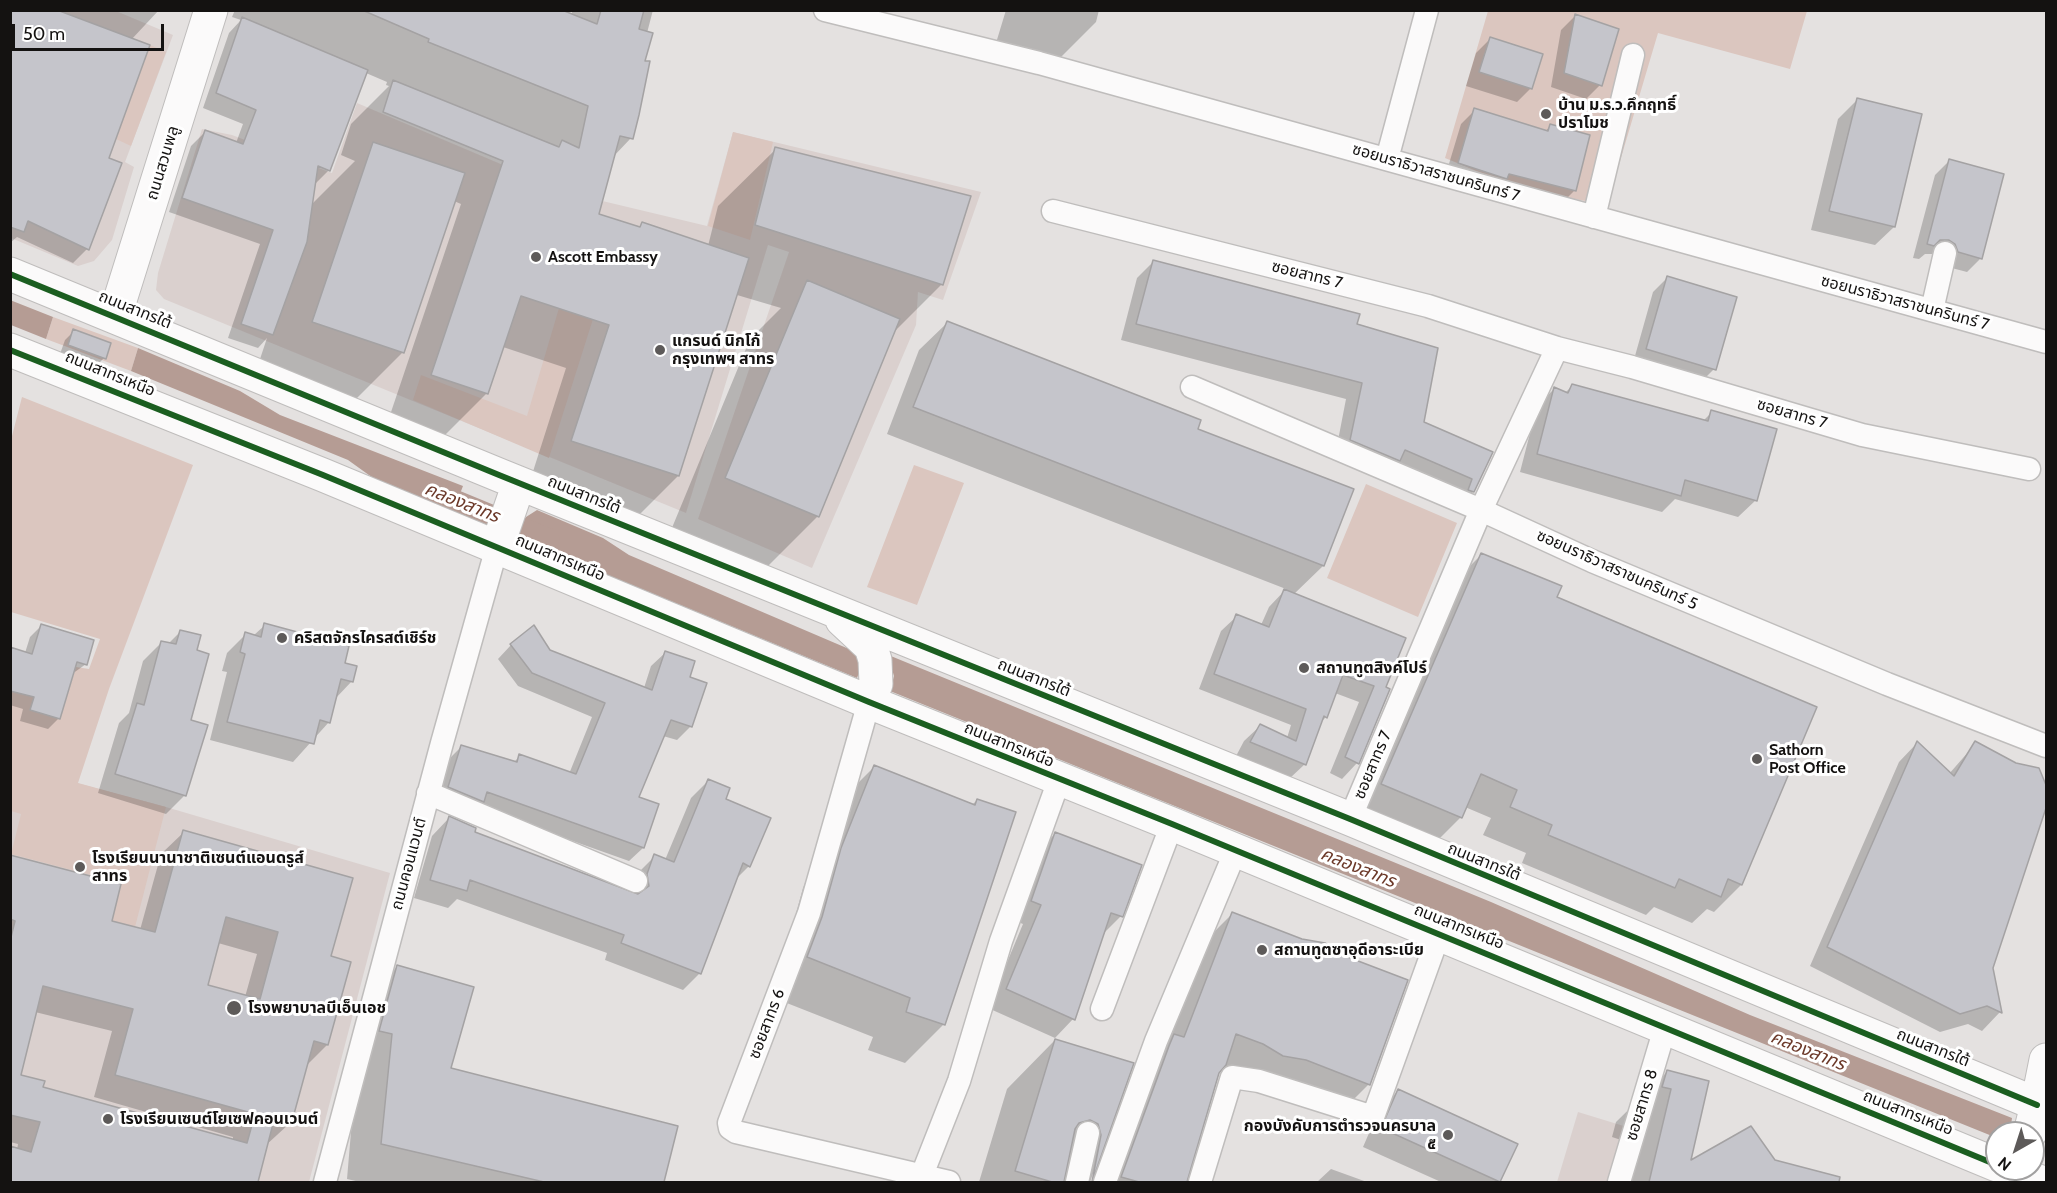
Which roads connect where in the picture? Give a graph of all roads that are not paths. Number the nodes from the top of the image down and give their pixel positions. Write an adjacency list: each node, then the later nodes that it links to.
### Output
1 (211, 10): 11 (main road, ถนนสวนพลู)
2 (825, 10): 5 (street, ซอยนราธิวาสราชนครินทร์ 7)
3 (1427, 10): 5 (street)
4 (1633, 55): 7 (street)
5 (1387, 159): 7 (street, ซอยนราธิวาสราชนครินทร์ 7)
6 (1053, 212): 13 (street, ซอยสาทร 7)
7 (1594, 217): 10 (street, ซอยนราธิวาสราชนครินทร์ 7)
8 (1945, 254): 10 (street)
9 (10, 274): 11 (main road, ถนนสาทรใต้)
10 (1932, 310): 12 (street, ซอยนราธิวาสราชนครินทร์ 7)
11 (115, 316): 18 (main road, ถนนสาทรใต้)
12 (2046, 342)
13 (1557, 348): 16 (street, ซอยสาทร 7); 17 (street, ซอยสาทร 7)
14 (12, 358): 18 (main road, ถนนสาทรเหนือ)
15 (1192, 387): 17 (street, ซอยนราธิวาสราชนครินทร์ 5)
16 (2029, 469)
17 (1481, 510): 21 (street, ซอยนราธิวาสราชนครินทร์ 5); 24 (street, ซอยสาทร 7)
18 (508, 516): 19 (main road, ถนนสาทรใต้); 20 (main road, ถนนสาทรเหนือ); 23 (street, ถนนคอนแวนต์)
19 (819, 605): 20 (main road); 24 (main road, ถนนสาทรใต้)
20 (869, 702): 22 (main road, ถนนสาทรเหนือ); 35 (street, ซอยสาทร 6)
21 (2046, 746)
22 (1059, 780): 25 (main road, ถนนสาทรเหนือ); 35 (street)
23 (428, 793): 27 (street); 36 (street, ถนนคอนแวนต์)
24 (1350, 819): 32 (main road, ถนนสาทรใต้)
25 (1173, 824): 26 (main road, ถนนสาทรเหนือ); 29 (street)
26 (1236, 850): 28 (main road, ถนนสาทรเหนือ); 39 (street)
27 (636, 881)
28 (1439, 934): 30 (main road, ถนนสาทรเหนือ); 40 (street)
29 (1102, 1009)
30 (1665, 1028): 34 (main road, ถนนสาทรเหนือ); 41 (street, ซอยสาทร 8)
31 (2046, 1060): 32 (main road)
32 (2038, 1115)
33 (1088, 1133): 38 (street)
34 (1985, 1161)
35 (922, 1175): 37 (street, ซอยสาทร 6)
36 (325, 1182)
37 (949, 1182)
38 (1077, 1182)
39 (1105, 1182)
40 (1200, 1182)
41 (1619, 1182)

